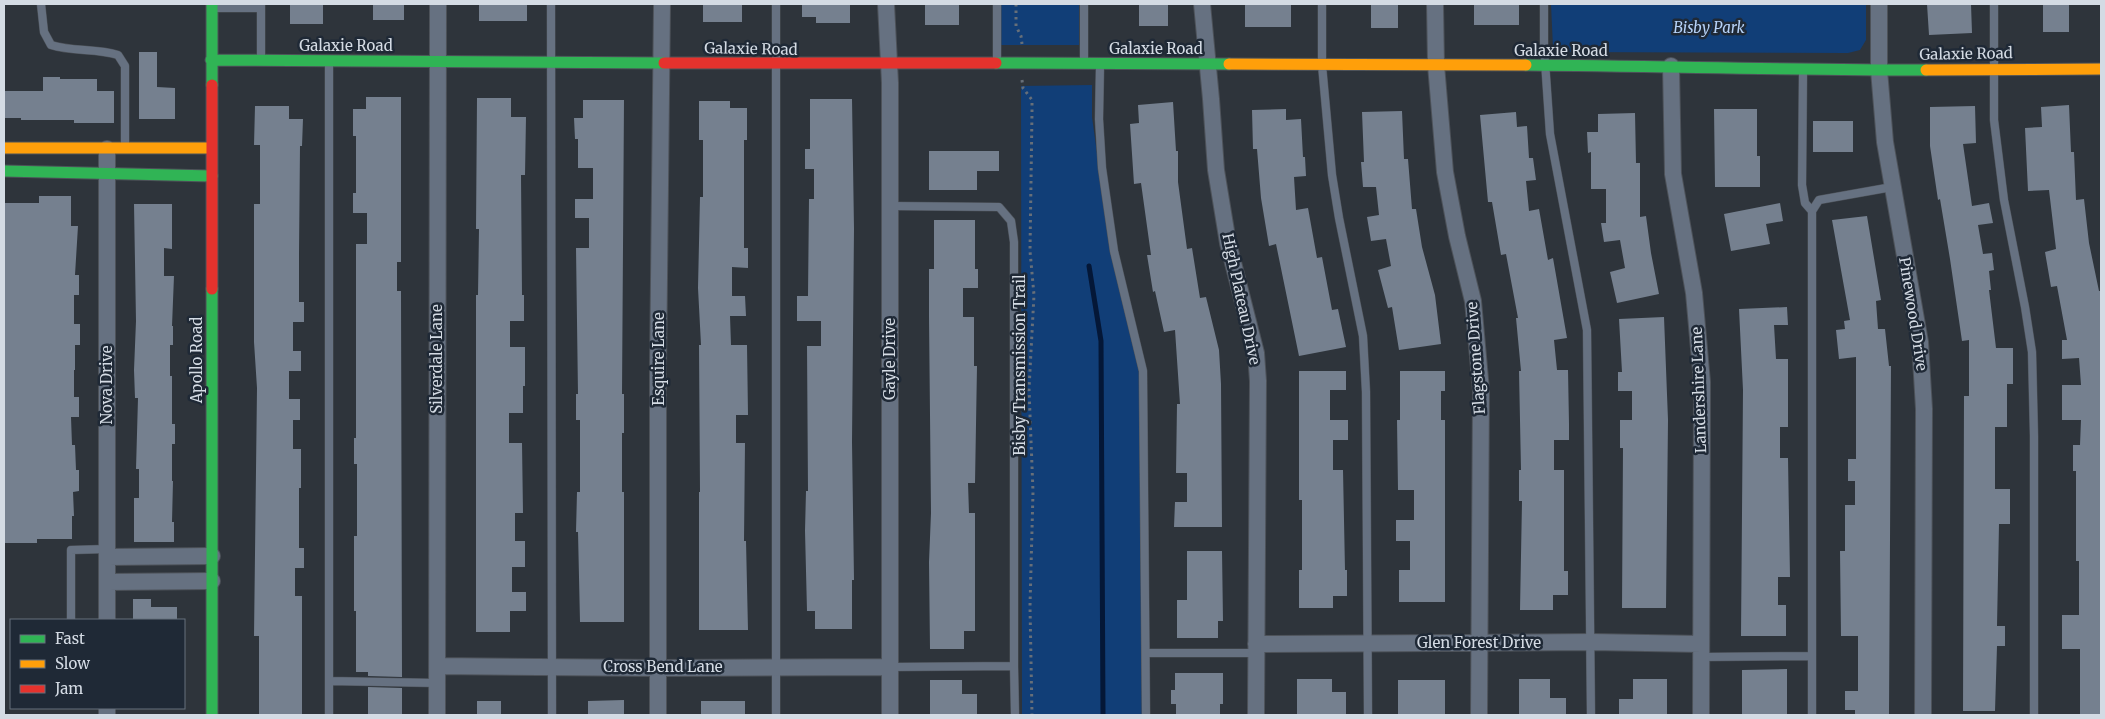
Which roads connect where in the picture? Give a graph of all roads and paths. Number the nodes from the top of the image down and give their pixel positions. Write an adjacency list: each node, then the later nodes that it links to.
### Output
1 (41, 4): 43 (lane)
2 (438, 4): 22 (street, Silverdale Lane)
3 (551, 4): 23 (lane)
4 (662, 4): 24 (street, Esquire Lane)
5 (776, 4): 26 (lane)
6 (886, 4): 27 (street, Gayle Drive)
7 (997, 4): 25 (lane)
8 (1016, 4): 18 (path)
9 (1084, 4): 28 (lane)
10 (1202, 4): 30 (street, High Plateau Drive)
11 (1322, 4): 31 (lane)
12 (1436, 4): 32 (street, Flagstone Drive)
13 (1544, 4): 33 (lane)
14 (1879, 4): 38 (street, Pinewood Drive)
15 (1994, 4): 35 (lane)
16 (212, 6): 17 (lane); 19 (street, Apollo Road)
17 (261, 6): 20 (lane)
18 (1022, 47)
19 (211, 60): 20 (street, Galaxie Road); 41 (street, Apollo Road)
20 (261, 61): 21 (street, Galaxie Road)
21 (329, 61): 22 (street, Galaxie Road); 69 (lane)
22 (437, 61): 23 (street, Galaxie Road); 63 (street, Silverdale Lane)
23 (551, 61): 24 (street, Galaxie Road); 65 (lane)
24 (662, 62): 26 (street, Galaxie Road); 67 (street, Esquire Lane)
25 (997, 63): 27 (street, Galaxie Road); 28 (street, Galaxie Road)
26 (776, 64): 27 (street, Galaxie Road); 68 (lane)
27 (888, 64): 48 (street, Gayle Drive)
28 (1084, 64): 29 (street, Galaxie Road)
29 (1100, 64): 30 (street, Galaxie Road); 61 (lane)
30 (1207, 64): 31 (street, Galaxie Road); 59 (street, High Plateau Drive)
31 (1322, 65): 32 (street, Galaxie Road); 57 (lane)
32 (1436, 65): 33 (street, Galaxie Road); 58 (street, Flagstone Drive)
33 (1547, 66): 34 (street, Galaxie Road); 56 (lane)
34 (1671, 66): 37 (street, Galaxie Road); 60 (street, Landershire Lane)
35 (1995, 68): 36 (street, Galaxie Road); 38 (street, Galaxie Road); 88 (lane)
36 (2101, 69)
37 (1803, 70): 38 (street, Galaxie Road); 49 (lane)
38 (1879, 70): 47 (street, Pinewood Drive)
39 (1022, 78): 79 (path, Bisby Transmission Trail)
40 (4, 148): 42 (street)
41 (211, 148): 43 (street); 46 (street, Apollo Road)
42 (107, 149): 43 (street); 45 (street, Nova Drive)
43 (125, 149)
44 (4, 171): 45 (street)
45 (107, 173): 46 (street); 50 (street, Nova Drive)
46 (212, 176): 51 (street, Apollo Road)
47 (1892, 187): 49 (lane); 87 (street, Pinewood Drive)
48 (889, 206): 64 (lane); 66 (street, Gayle Drive)
49 (1812, 211): 62 (lane)
50 (107, 553): 51 (street); 53 (street, Nova Drive); 54 (lane)
51 (212, 556): 52 (street, Apollo Road)
52 (212, 581): 53 (street); 71 (street, Apollo Road)
53 (107, 582): 55 (street, Nova Drive)
54 (71, 619)
55 (107, 619)
56 (1592, 642): 58 (street, Glen Forest Drive); 60 (street, Glen Forest Drive); 84 (lane)
57 (1369, 643): 58 (street, Glen Forest Drive); 59 (street, Glen Forest Drive); 82 (lane)
58 (1479, 644): 83 (street, Flagstone Drive)
59 (1256, 649): 61 (lane); 81 (street, High Plateau Drive)
60 (1701, 650): 62 (lane); 85 (street, Landershire Lane)
61 (1146, 653): 80 (lane)
62 (1812, 656): 86 (lane)
63 (437, 666): 65 (street, Cross Bend Lane); 70 (street, Silverdale Lane)
64 (1014, 666): 66 (lane); 78 (lane)
65 (552, 667): 67 (street, Cross Bend Lane); 74 (lane)
66 (890, 667): 68 (street, Cross Bend Lane); 77 (street, Gayle Drive)
67 (658, 668): 68 (street, Cross Bend Lane); 75 (street, Esquire Lane)
68 (776, 668): 76 (lane)
69 (329, 682): 70 (lane); 72 (lane)
70 (437, 683): 73 (street, Silverdale Lane)
71 (212, 715)
72 (329, 715)
73 (437, 715)
74 (552, 715)
75 (658, 715)
76 (776, 715)
77 (890, 715)
78 (1014, 715)
79 (1032, 715)
80 (1146, 715)
81 (1256, 715)
82 (1368, 715)
83 (1479, 715)
84 (1591, 715)
85 (1701, 715)
86 (1812, 715)
87 (1923, 715)
88 (2034, 715)

